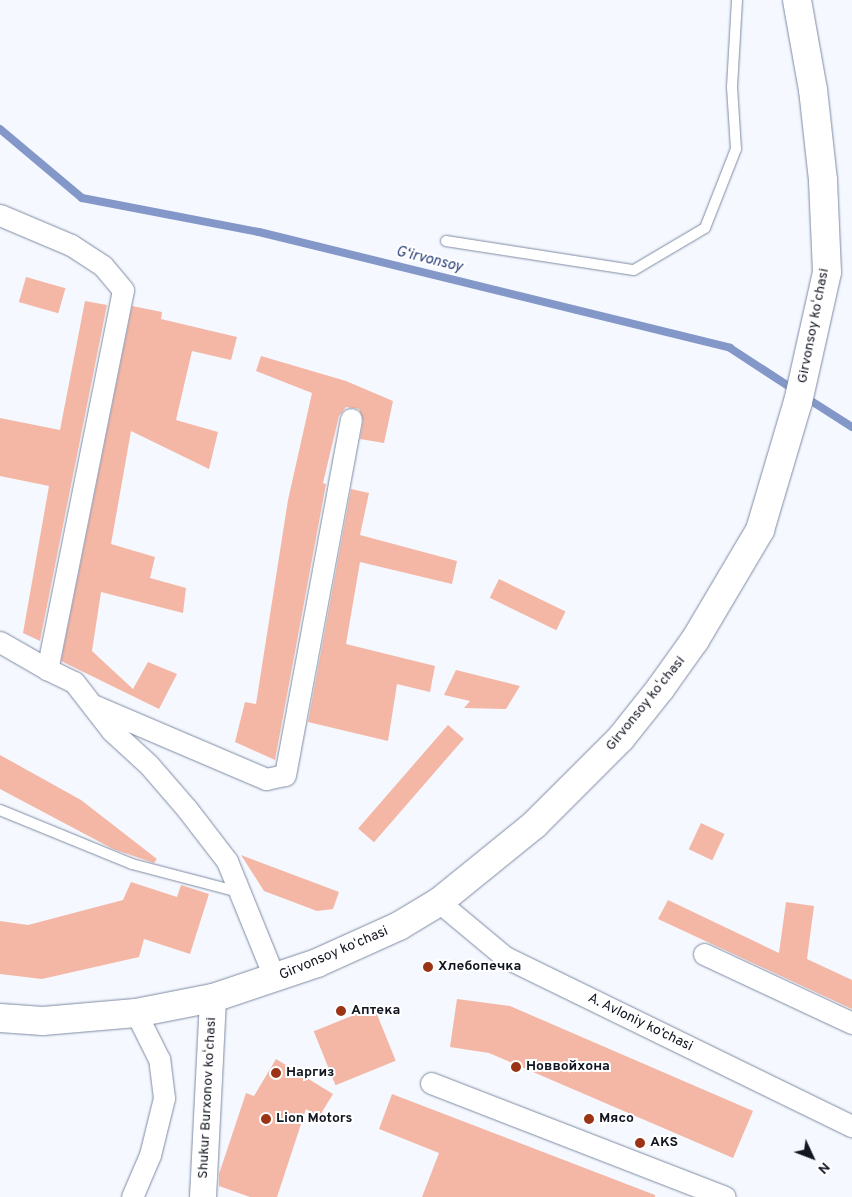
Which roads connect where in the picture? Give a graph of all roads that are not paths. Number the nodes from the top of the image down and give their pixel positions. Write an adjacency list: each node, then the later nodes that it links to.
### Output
1 (737, 0): 4 (lane)
2 (797, 0): 11 (main road, Girvonsoy koʻchasi)
3 (0, 215): 7 (street)
4 (446, 241)
5 (351, 419): 8 (street)
6 (0, 642): 7 (street)
7 (47, 668): 8 (street)
8 (92, 705): 10 (street)
9 (0, 810): 10 (lane)
10 (240, 892): 13 (street)
11 (439, 902): 13 (main road, Girvonsoy koʻchasi); 19 (street, A. Avloniy ko‘chasi)
12 (704, 954): 17 (street)
13 (275, 979): 14 (main road, Girvonsoy koʻchasi)
14 (213, 998): 15 (main road, Girvonsoy koʻchasi); 21 (street, Shukur Burxonov koʻchasi)
15 (136, 1013): 16 (main road, Girvonsoy koʻchasi); 20 (street)
16 (0, 1018)
17 (852, 1023)
18 (431, 1083): 22 (street)
19 (852, 1126)
20 (132, 1197)
21 (203, 1197)
22 (726, 1197)

